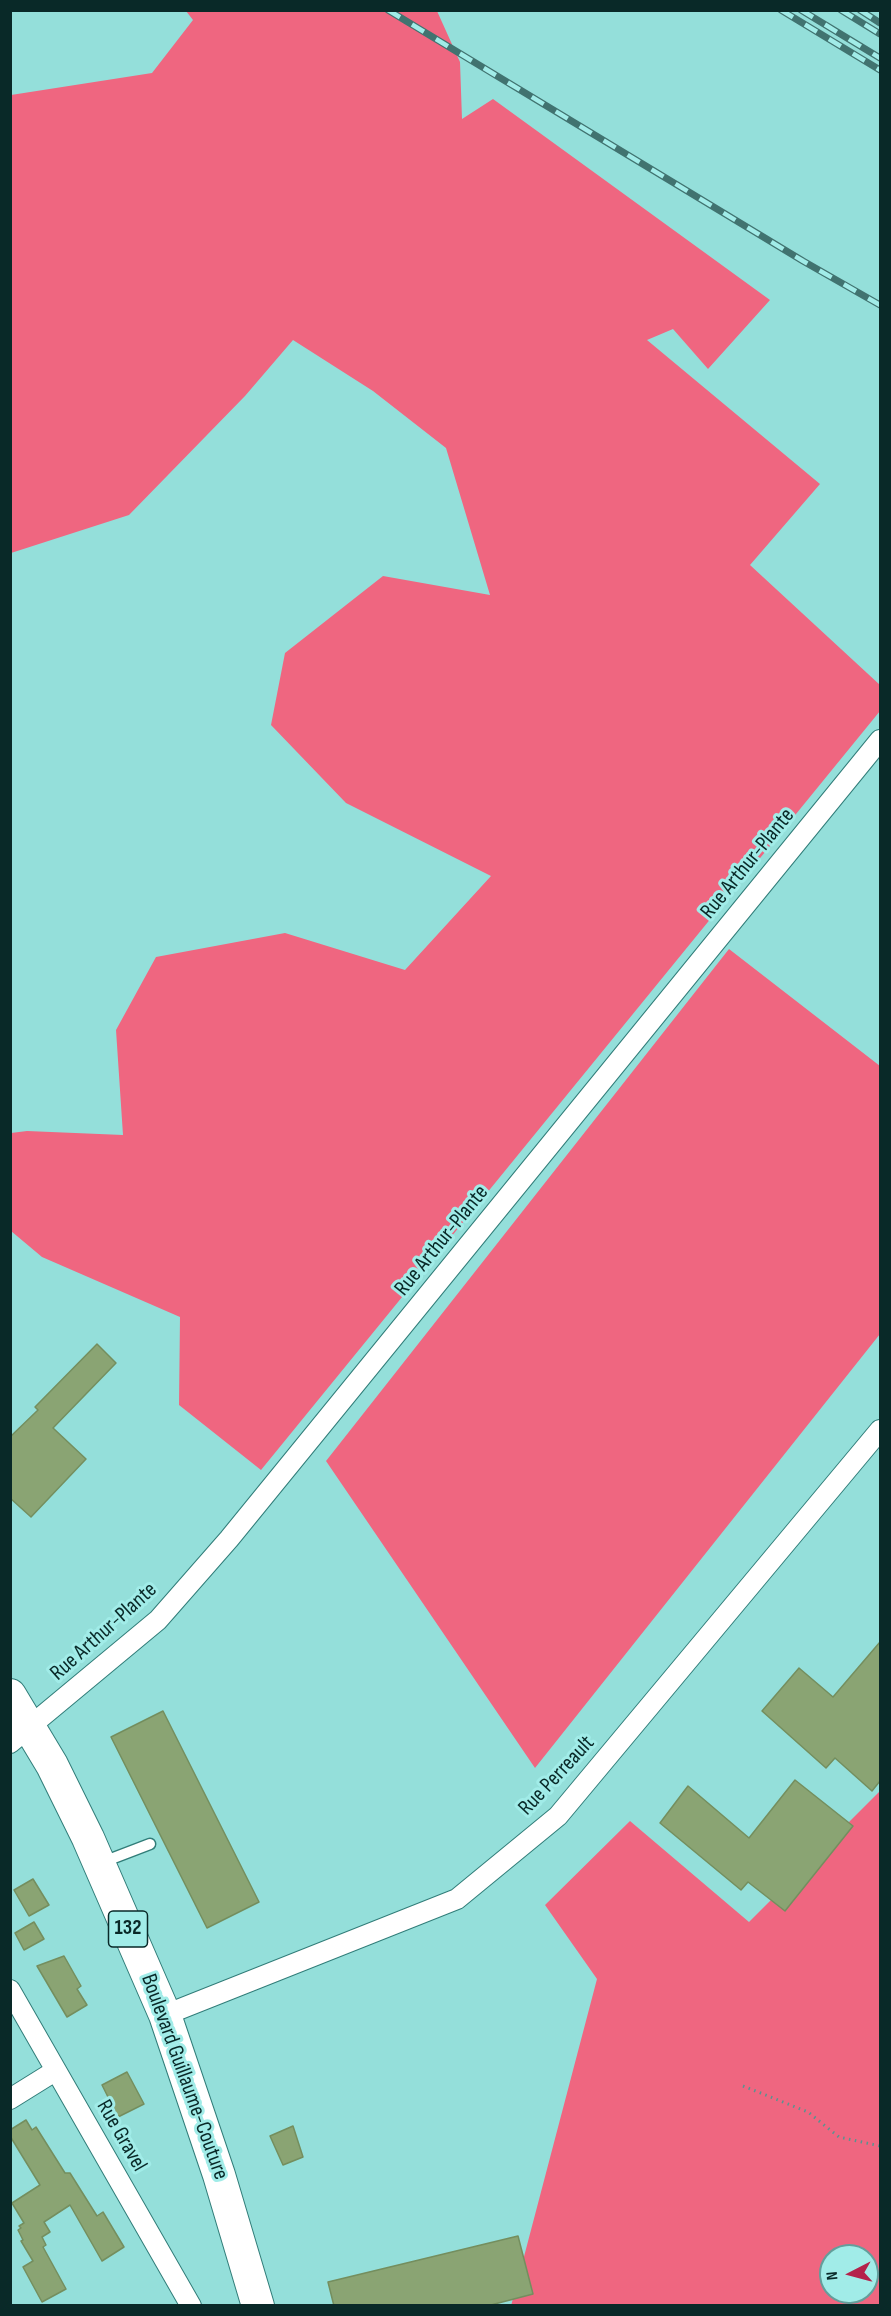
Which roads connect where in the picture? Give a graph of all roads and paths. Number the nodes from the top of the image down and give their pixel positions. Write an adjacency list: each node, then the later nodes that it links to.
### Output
1 (880, 740): 4 (street, Rue Arthur-Plante)
2 (880, 1430): 8 (street, Rue Perreault)
3 (10, 1695): 4 (main road, Boulevard Guillaume-Couture / 132)
4 (21, 1736): 6 (main road, Boulevard Guillaume-Couture / 132)
5 (150, 1844): 6 (lane)
6 (100, 1863): 8 (main road, Boulevard Guillaume-Couture / 132)
7 (10, 1990): 9 (street, Rue Gravel)
8 (165, 2015): 14 (main road, Boulevard Guillaume-Couture / 132)
9 (55, 2071): 11 (street); 13 (street, Rue Gravel)
10 (743, 2086): 12 (path)
11 (10, 2099)
12 (880, 2146)
13 (191, 2306)
14 (258, 2306)

